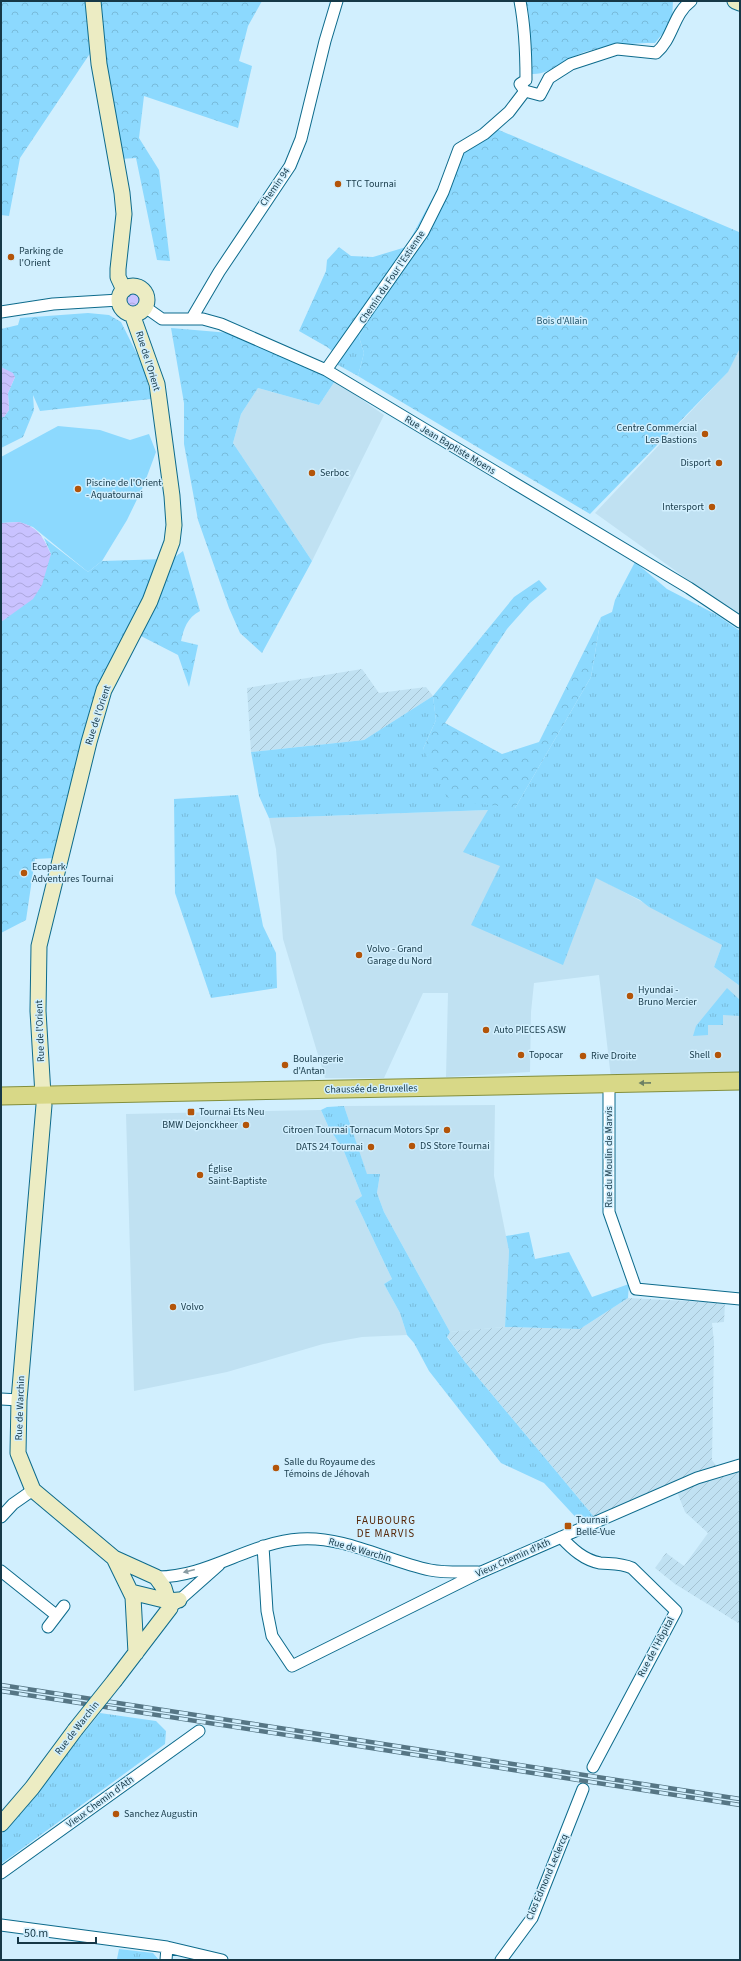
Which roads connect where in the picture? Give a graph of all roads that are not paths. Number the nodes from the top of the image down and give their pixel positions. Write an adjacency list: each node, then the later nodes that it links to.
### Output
1 (93, 1): 9 (street)
2 (337, 1): 12 (street, Chemin 94)
3 (520, 1): 8 (street)
4 (691, 1): 7 (street)
5 (735, 1): 6 (street)
6 (740, 3)
7 (679, 6): 8 (street)
8 (525, 91): 13 (street, Chemin du Four l'Estienne)
9 (121, 295): 10 (street); 10 (street); 11 (street)
10 (139, 311): 12 (street, Rue Jean Baptiste Moens); 19 (street, Rue de l'Orient)
11 (1, 312)
12 (192, 318): 13 (street, Rue Jean Baptiste Moens)
13 (326, 370): 14 (street, Rue Jean Baptiste Moens)
14 (740, 622)
15 (740, 1082): 16 (main road, Chaussée de Bruxelles, one-way to 16)
16 (609, 1090): 17 (main road, Chaussée de Bruxelles); 19 (main road, Chaussée de Bruxelles); 21 (street, Rue du Moulin de Marvis)
17 (740, 1092)
18 (1, 1096): 19 (main road, Chaussée de Bruxelles)
19 (43, 1100): 20 (main road, Chaussée de Bruxelles); 23 (street, Rue de Warchin)
20 (1, 1106)
21 (740, 1299)
22 (1, 1399): 23 (street)
23 (19, 1400): 25 (street, Rue de Warchin)
24 (740, 1465): 27 (street, Vieux Chemin d'Ath)
25 (33, 1490): 26 (street); 29 (street, Rue de Warchin)
26 (1, 1517)
27 (562, 1537): 32 (street, Vieux Chemin d'Ath); 41 (street, Rue de l'Hôpital)
28 (263, 1546): 30 (street, Rue de Warchin); 32 (street, Rue de Warchin); 32 (street, Vieux Chemin d'Ath)
29 (114, 1558): 33 (street, Rue de Warchin); 34 (street)
30 (221, 1564): 33 (street, Rue de Warchin, one-way to 33); 35 (street, Rue de Warchin)
31 (1, 1571): 37 (street)
32 (479, 1572)
33 (156, 1576): 35 (street)
34 (131, 1592): 35 (street); 39 (street)
35 (173, 1603): 39 (street, Rue de Warchin)
36 (64, 1606): 37 (street)
37 (56, 1615): 38 (street)
38 (48, 1626)
39 (136, 1653): 43 (street, Rue de Warchin, bridge)
40 (199, 1731): 44 (street, Vieux Chemin d'Ath)
41 (593, 1767)
42 (583, 1789): 49 (street, Clos Edmond Leclercq)
43 (1, 1824)
44 (1, 1873)
45 (1, 1925): 46 (street)
46 (167, 1947): 47 (street); 48 (street)
47 (166, 1960)
48 (222, 1960)
49 (501, 1960)

